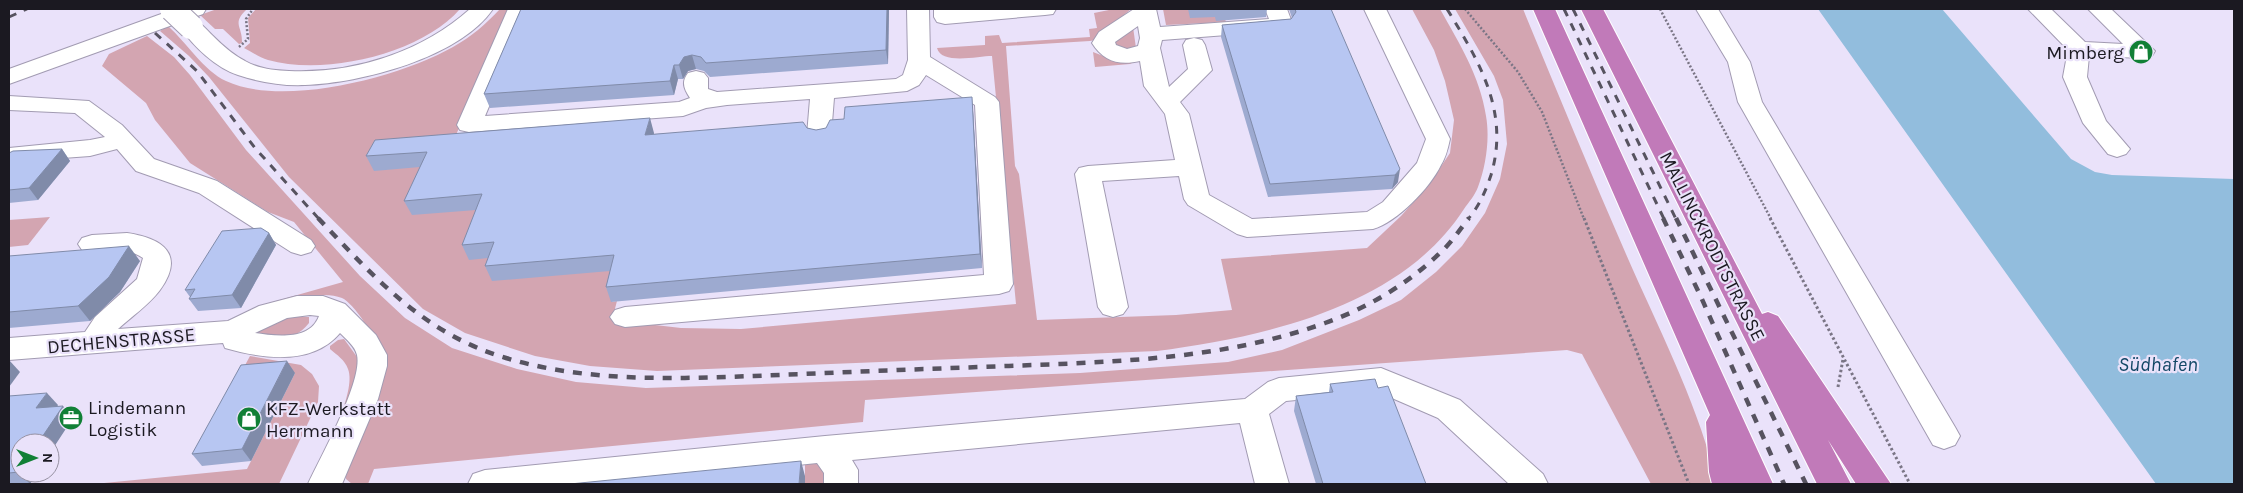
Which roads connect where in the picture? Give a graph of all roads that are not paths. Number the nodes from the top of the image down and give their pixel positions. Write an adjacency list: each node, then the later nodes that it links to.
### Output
1 (172, 9): 15 (street, bridge)
2 (482, 9): 15 (street)
3 (520, 9): 26 (street)
4 (918, 9): 19 (street)
5 (945, 9): 6 (street)
6 (1045, 9)
7 (1276, 9): 17 (street)
8 (1375, 9): 32 (street)
9 (1544, 9): 42 (highway)
10 (1592, 9): 34 (highway, MALLINCKRODTSTRASSE)
11 (1708, 9): 44 (street)
12 (2039, 9): 18 (street)
13 (2099, 9): 18 (street)
14 (1145, 10): 17 (street); 17 (street)
15 (193, 18): 20 (street)
16 (1194, 45): 24 (street)
17 (1150, 49): 24 (street)
18 (2079, 49): 30 (street)
19 (919, 60): 22 (street); 38 (street)
20 (9, 77)
21 (696, 78): 23 (street)
22 (823, 91): 23 (street); 28 (street)
23 (716, 100): 26 (street)
24 (1167, 100): 32 (street)
25 (9, 103): 29 (street)
26 (683, 109): 27 (street)
27 (677, 133)
28 (819, 136)
29 (122, 140): 31 (street); 35 (street)
30 (2117, 149)
31 (9, 158)
32 (1190, 167): 36 (street)
33 (92, 244): 40 (street)
34 (1713, 244): 53 (highway, MALLINCKRODTSTRASSE); 54 (highway)
35 (301, 246)
36 (1113, 307)
37 (335, 311): 39 (street, DECHENSTRASSE); 39 (street); 46 (street)
38 (625, 316)
39 (234, 331): 40 (street, DECHENSTRASSE)
40 (94, 342): 41 (street, DECHENSTRASSE)
41 (9, 349)
42 (1720, 400): 51 (highway); 52 (highway)
43 (1252, 410): 45 (street); 49 (street); 50 (street)
44 (1944, 436)
45 (825, 450): 47 (street); 48 (street)
46 (325, 484)
47 (485, 484)
48 (841, 484)
49 (1272, 484)
50 (1531, 484)
51 (1729, 484)
52 (1756, 484)
53 (1834, 484)
54 (1874, 484)

